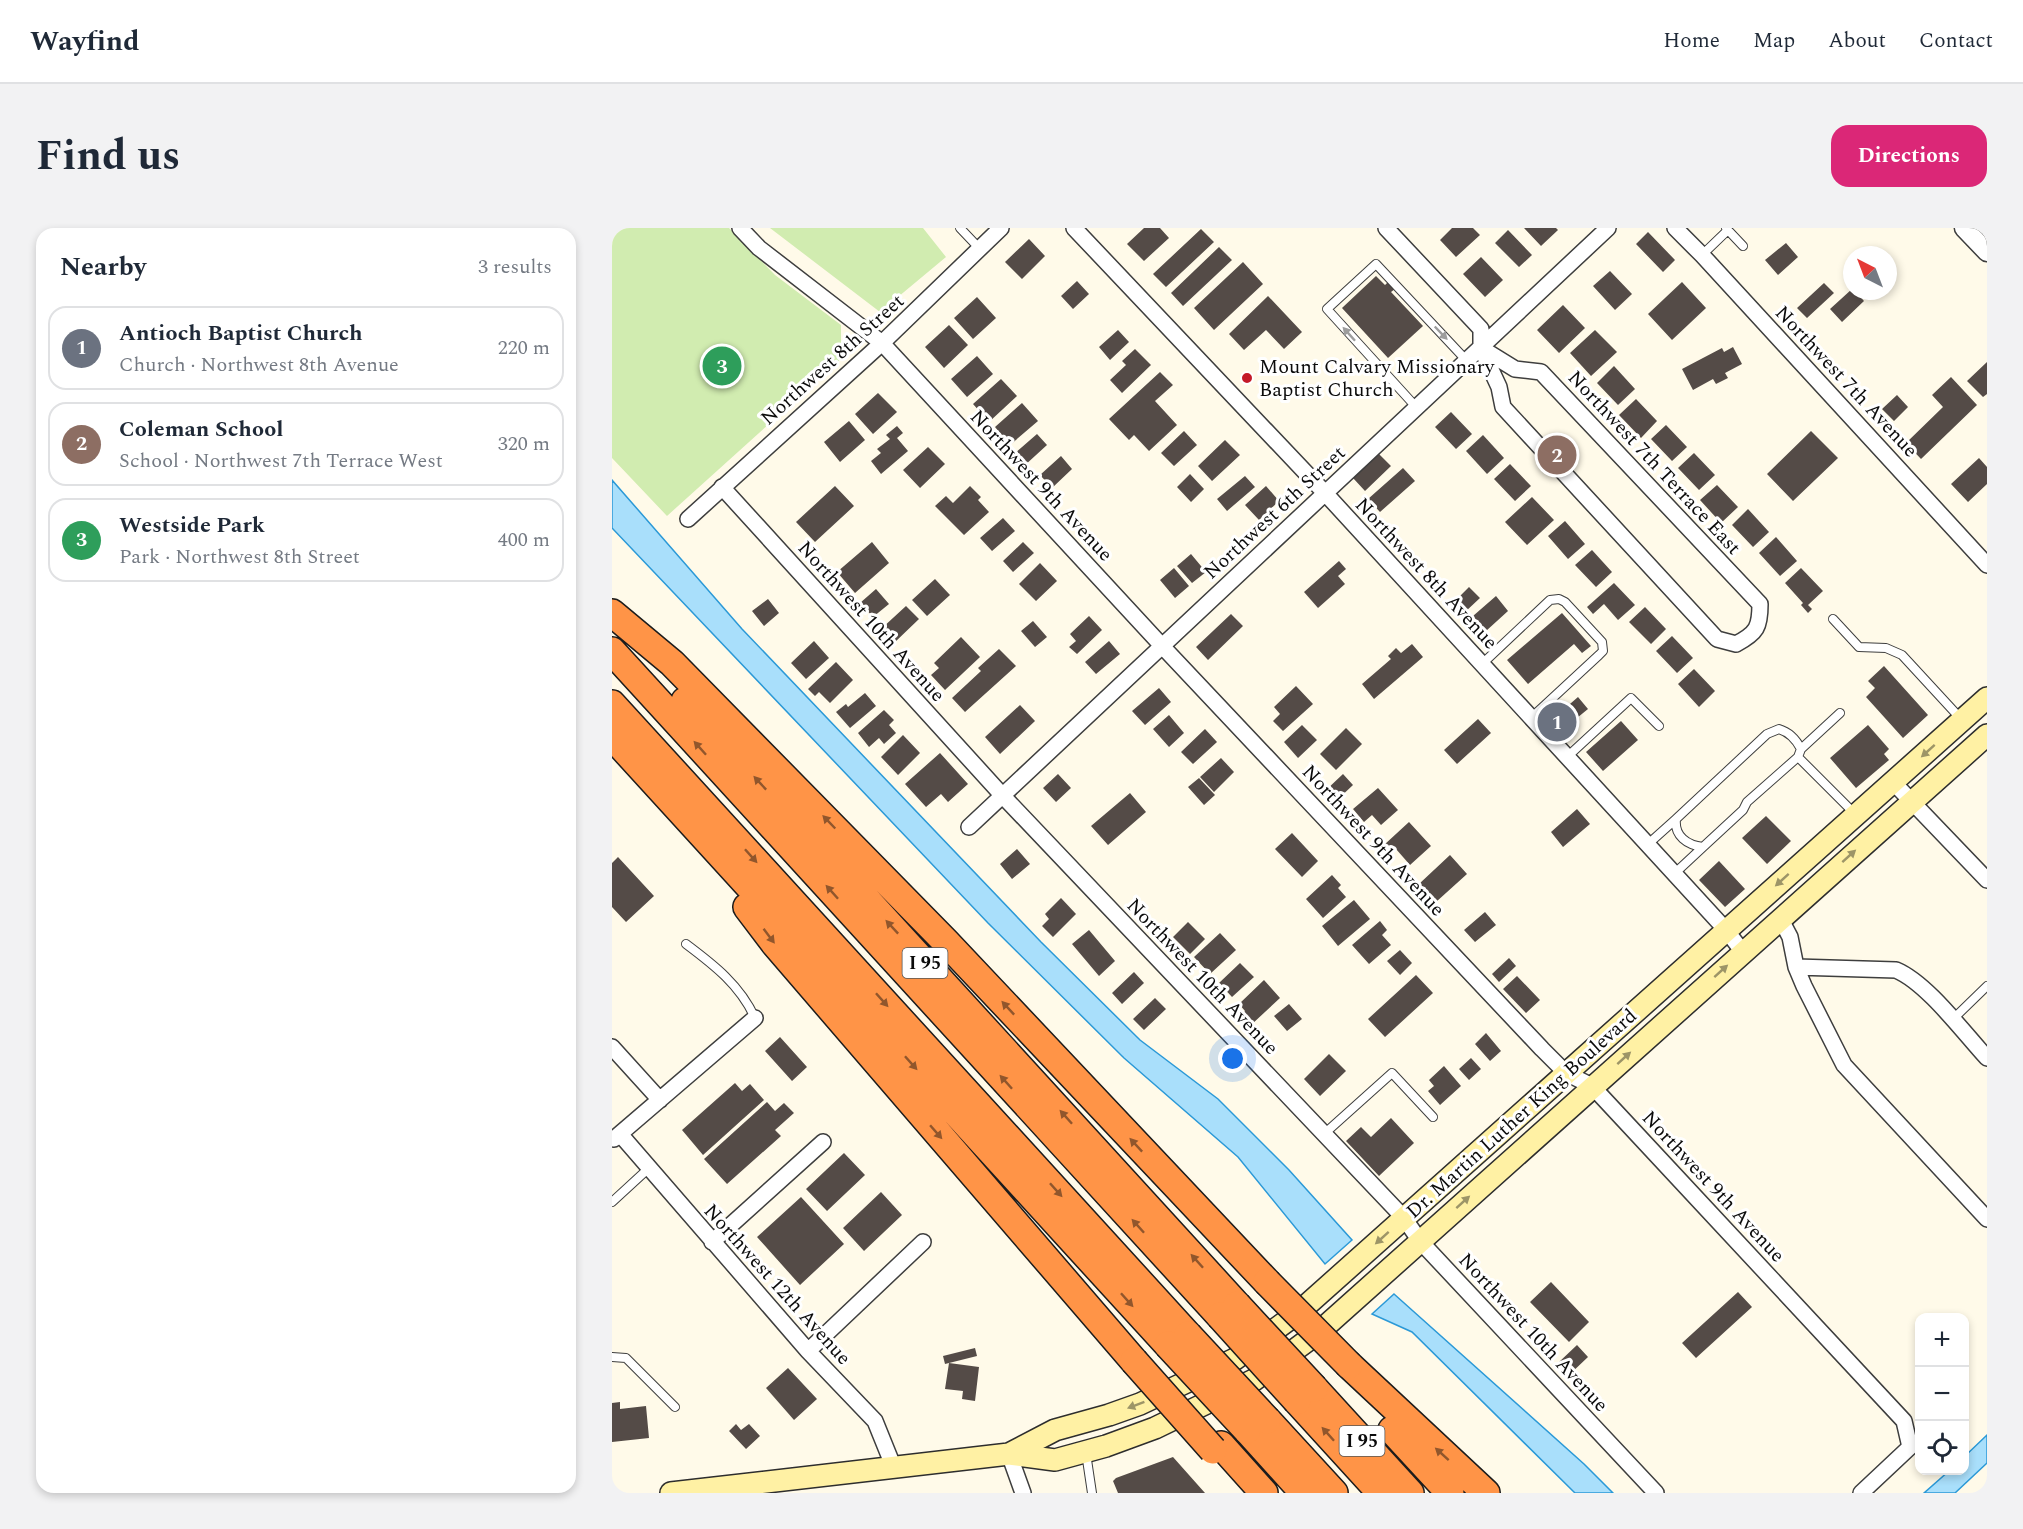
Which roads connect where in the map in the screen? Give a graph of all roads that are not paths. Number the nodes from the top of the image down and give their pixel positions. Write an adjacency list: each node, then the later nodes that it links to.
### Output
1 (740, 228): 14 (street, Northwest 9th Avenue)
2 (960, 228): 11 (lane)
3 (1002, 228): 11 (street, Northwest 8th Street)
4 (1074, 228): 19 (street, Northwest 8th Avenue)
5 (1386, 228): 15 (street)
6 (1608, 228): 15 (street, Northwest 6th Street)
7 (1675, 228): 13 (street, Northwest 7th Avenue)
8 (1964, 228): 12 (street)
9 (1727, 229): 10 (lane); 13 (lane)
10 (1743, 246)
11 (980, 249): 14 (street, Northwest 8th Street)
12 (1987, 252)
13 (1702, 255): 21 (street, Northwest 7th Avenue)
14 (882, 343): 18 (street, Northwest 8th Street); 25 (street, Northwest 9th Avenue)
15 (1481, 348): 15 (street, Northwest 7th Terrace East); 16 (street, Northwest 6th Street)
16 (1467, 361): 17 (street, Northwest 6th Street); 17 (lane, one-way to 16)
17 (1417, 408): 19 (street, Northwest 6th Street)
18 (722, 487): 20 (street, Northwest 8th Street); 40 (street, Northwest 10th Avenue)
19 (1325, 493): 25 (street, Northwest 6th Street); 27 (street, Northwest 8th Avenue)
20 (688, 519)
21 (1987, 565)
22 (612, 613): 77 (highway, one-way to 22)
23 (1833, 619): 32 (lane)
24 (612, 622): 73 (highway, I 95, one-way to 24)
25 (1163, 647): 40 (street, Northwest 6th Street); 59 (street, Northwest 9th Avenue)
26 (612, 651): 73 (highway, one-way to 26)
27 (1482, 664): 31 (street, Northwest 8th Avenue); 31 (lane)
28 (1987, 698): 32 (main road, Dr. Martin Luther King Boulevard)
29 (612, 704): 74 (highway, one-way to 74)
30 (1840, 713): 36 (lane)
31 (1531, 718): 37 (street, Northwest 8th Avenue)
32 (1962, 720): 39 (main road, Dr. Martin Luther King Boulevard, one-way to 39)
33 (1659, 726): 37 (lane)
34 (1987, 735): 41 (main road, Dr. Martin Luther King Boulevard)
35 (612, 736): 38 (highway)
36 (1799, 753): 42 (lane); 43 (lane); 46 (lane)
37 (1567, 757): 45 (street, Northwest 8th Avenue)
38 (645, 772): 74 (highway, one-way to 74); 81 (highway, one-way to 81, bridge)
39 (1893, 782): 41 (street); 42 (main road, Dr. Martin Luther King Boulevard)
40 (1002, 795): 44 (street, Northwest 6th Street); 63 (street, Northwest 10th Avenue)
41 (1911, 801): 48 (street); 49 (main road, Dr. Martin Luther King Boulevard, one-way to 41)
42 (1856, 815): 50 (main road, Dr. Martin Luther King Boulevard, one-way to 50)
43 (1676, 819): 45 (lane); 46 (lane)
44 (969, 827)
45 (1647, 845): 47 (street, Northwest 8th Avenue)
46 (1703, 847): 47 (lane)
47 (1674, 874): 50 (street, Northwest 8th Avenue)
48 (1987, 880)
49 (1780, 918): 52 (main road, Dr. Martin Luther King Boulevard); 53 (street)
50 (1726, 930): 52 (street, Northwest 8th Avenue); 59 (main road, Dr. Martin Luther King Boulevard)
51 (686, 944): 55 (lane)
52 (1743, 951): 60 (main road, Dr. Martin Luther King Boulevard, one-way to 52)
53 (1796, 967): 56 (street); 69 (street)
54 (1987, 986): 56 (lane)
55 (755, 1018): 61 (street)
56 (1952, 1020): 58 (street)
57 (612, 1047): 61 (street)
58 (1987, 1058)
59 (1566, 1073): 60 (street, Northwest 9th Avenue); 68 (main road, Dr. Martin Luther King Boulevard)
60 (1592, 1086): 70 (main road, Dr. Martin Luther King Boulevard, one-way to 60); 97 (street, Northwest 9th Avenue)
61 (660, 1100): 64 (street)
62 (1433, 1117): 63 (lane)
63 (1324, 1134): 68 (street, Northwest 10th Avenue)
64 (616, 1137): 66 (street, Northwest 12th Avenue)
65 (823, 1142): 71 (street)
66 (649, 1168): 67 (lane); 71 (street, Northwest 12th Avenue)
67 (612, 1202)
68 (1404, 1218): 70 (street, Northwest 10th Avenue); 83 (main road, Dr. Martin Luther King Boulevard, one-way to 83)
69 (1987, 1218)
70 (1420, 1241): 82 (main road, Dr. Martin Luther King Boulevard); 96 (street, Northwest 10th Avenue)
71 (712, 1242): 75 (street, Northwest 12th Avenue)
72 (923, 1242): 75 (street)
73 (1228, 1310): 78 (highway, I 95, bridge)
74 (1178, 1340): 80 (highway, bridge)
75 (808, 1351): 84 (street, Northwest 12th Avenue)
76 (612, 1357): 79 (lane)
77 (1344, 1368): 94 (highway); 95 (highway, one-way to 77)
78 (1305, 1394): 92 (highway, one-way to 78); 93 (highway, I 95)
79 (675, 1407)
80 (1257, 1425): 90 (highway); 91 (highway)
81 (1217, 1448): 88 (highway); 89 (highway)
82 (1086, 1451): 83 (main road, Dr. Martin Luther King Boulevard); 87 (lane)
83 (1009, 1454): 84 (main road, Dr. Martin Luther King Boulevard); 86 (street)
84 (894, 1468): 85 (main road, Dr. Martin Luther King Boulevard)
85 (672, 1493)
86 (1023, 1493)
87 (1092, 1493)
88 (1248, 1493)
89 (1264, 1493)
90 (1304, 1493)
91 (1334, 1493)
92 (1381, 1493)
93 (1410, 1493)
94 (1450, 1493)
95 (1486, 1493)
96 (1656, 1493)
97 (1861, 1493)

